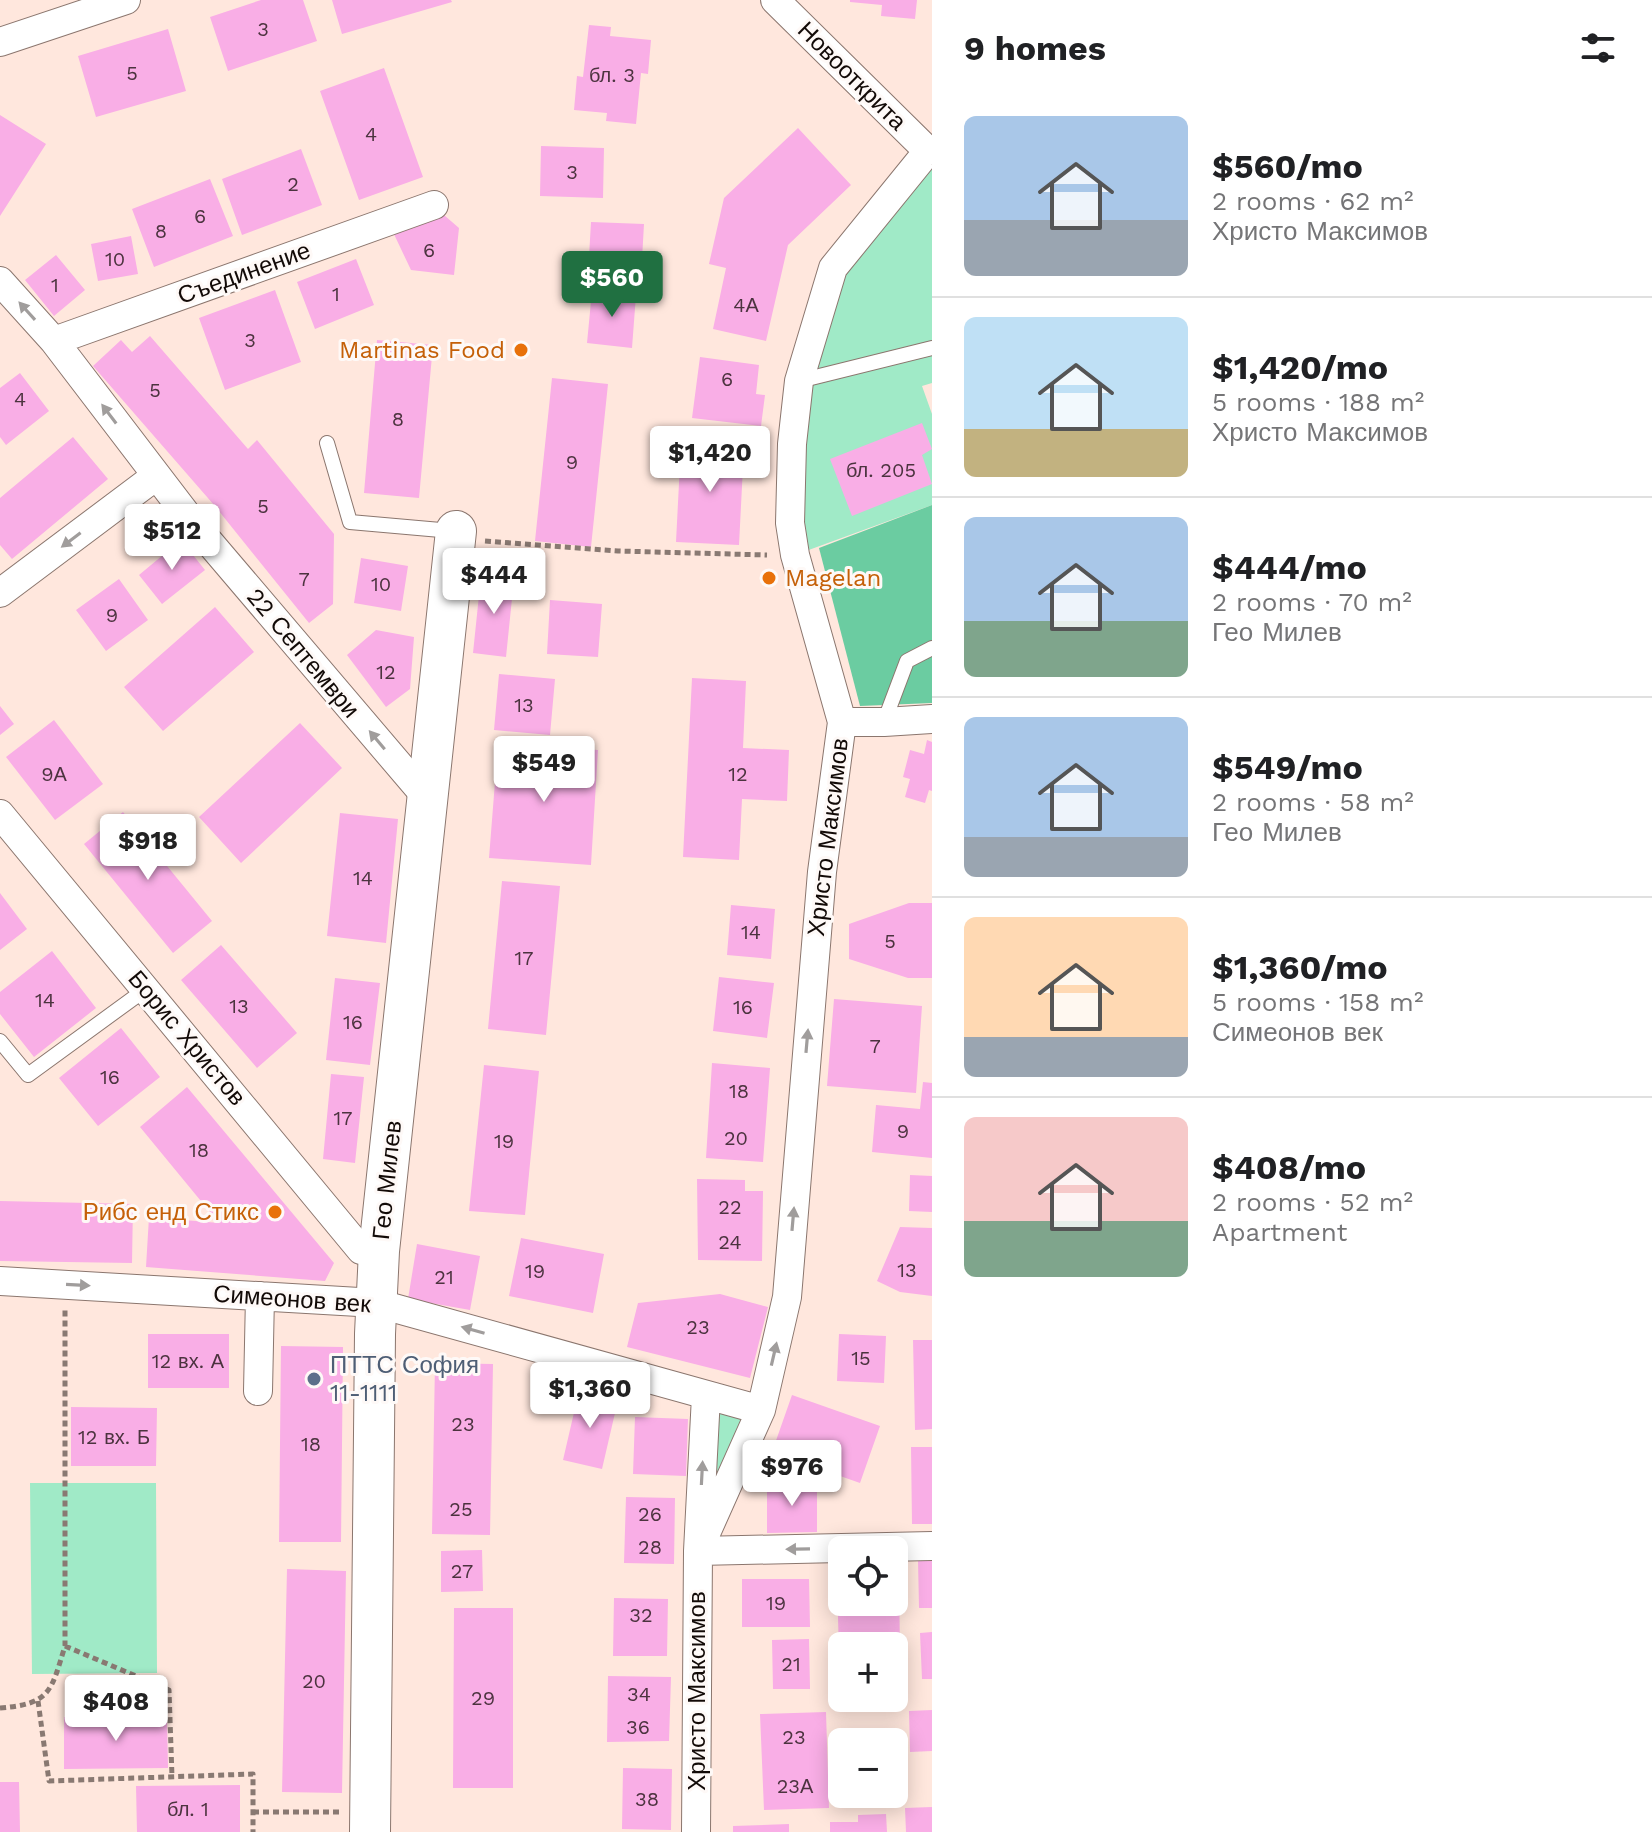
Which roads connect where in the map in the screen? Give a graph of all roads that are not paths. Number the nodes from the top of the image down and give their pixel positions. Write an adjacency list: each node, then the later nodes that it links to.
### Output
1 (126, 0): 3 (street)
2 (775, 0): 4 (street, Новооткрита)
3 (0, 42)
4 (930, 151): 9 (street, Христо Максимов)
5 (434, 205): 7 (street, Съединение)
6 (0, 281): 7 (street, 22 Септември, one-way to 6)
7 (54, 341): 11 (street, 22 Септември, one-way to 7)
8 (932, 348): 9 (lane)
9 (799, 381): 16 (street, Христо Максимов)
10 (327, 443): 12 (lane)
11 (156, 476): 13 (street, one-way to 13); 18 (street, 22 Септември, one-way to 11)
12 (466, 536): 18 (street, Гео Милев)
13 (0, 593)
14 (932, 648): 17 (lane)
15 (932, 719): 17 (street)
16 (842, 722): 17 (street); 28 (street, Христо Максимов, one-way to 16)
17 (884, 722)
18 (428, 799): 22 (street, Гео Милев)
19 (0, 814): 20 (street, Борис Христов)
20 (146, 989): 21 (lane); 22 (street, Борис Христов)
21 (0, 1041)
22 (379, 1251): 25 (street, Гео Милев)
23 (0, 1281): 24 (street, Симеонов век, one-way to 24)
24 (260, 1296): 25 (street, Симеонов век); 26 (street)
25 (376, 1303): 27 (street, Симеонов век, one-way to 25); 31 (street, Гео Милев)
26 (258, 1391)
27 (706, 1396): 28 (street, Симеонов век); 30 (street, Христо Максимов, one-way to 27)
28 (761, 1410): 30 (street, Христо Максимов)
29 (932, 1546): 30 (street, one-way to 30)
30 (698, 1551): 32 (street, Христо Максимов)
31 (361, 1822)
32 (696, 1832)

